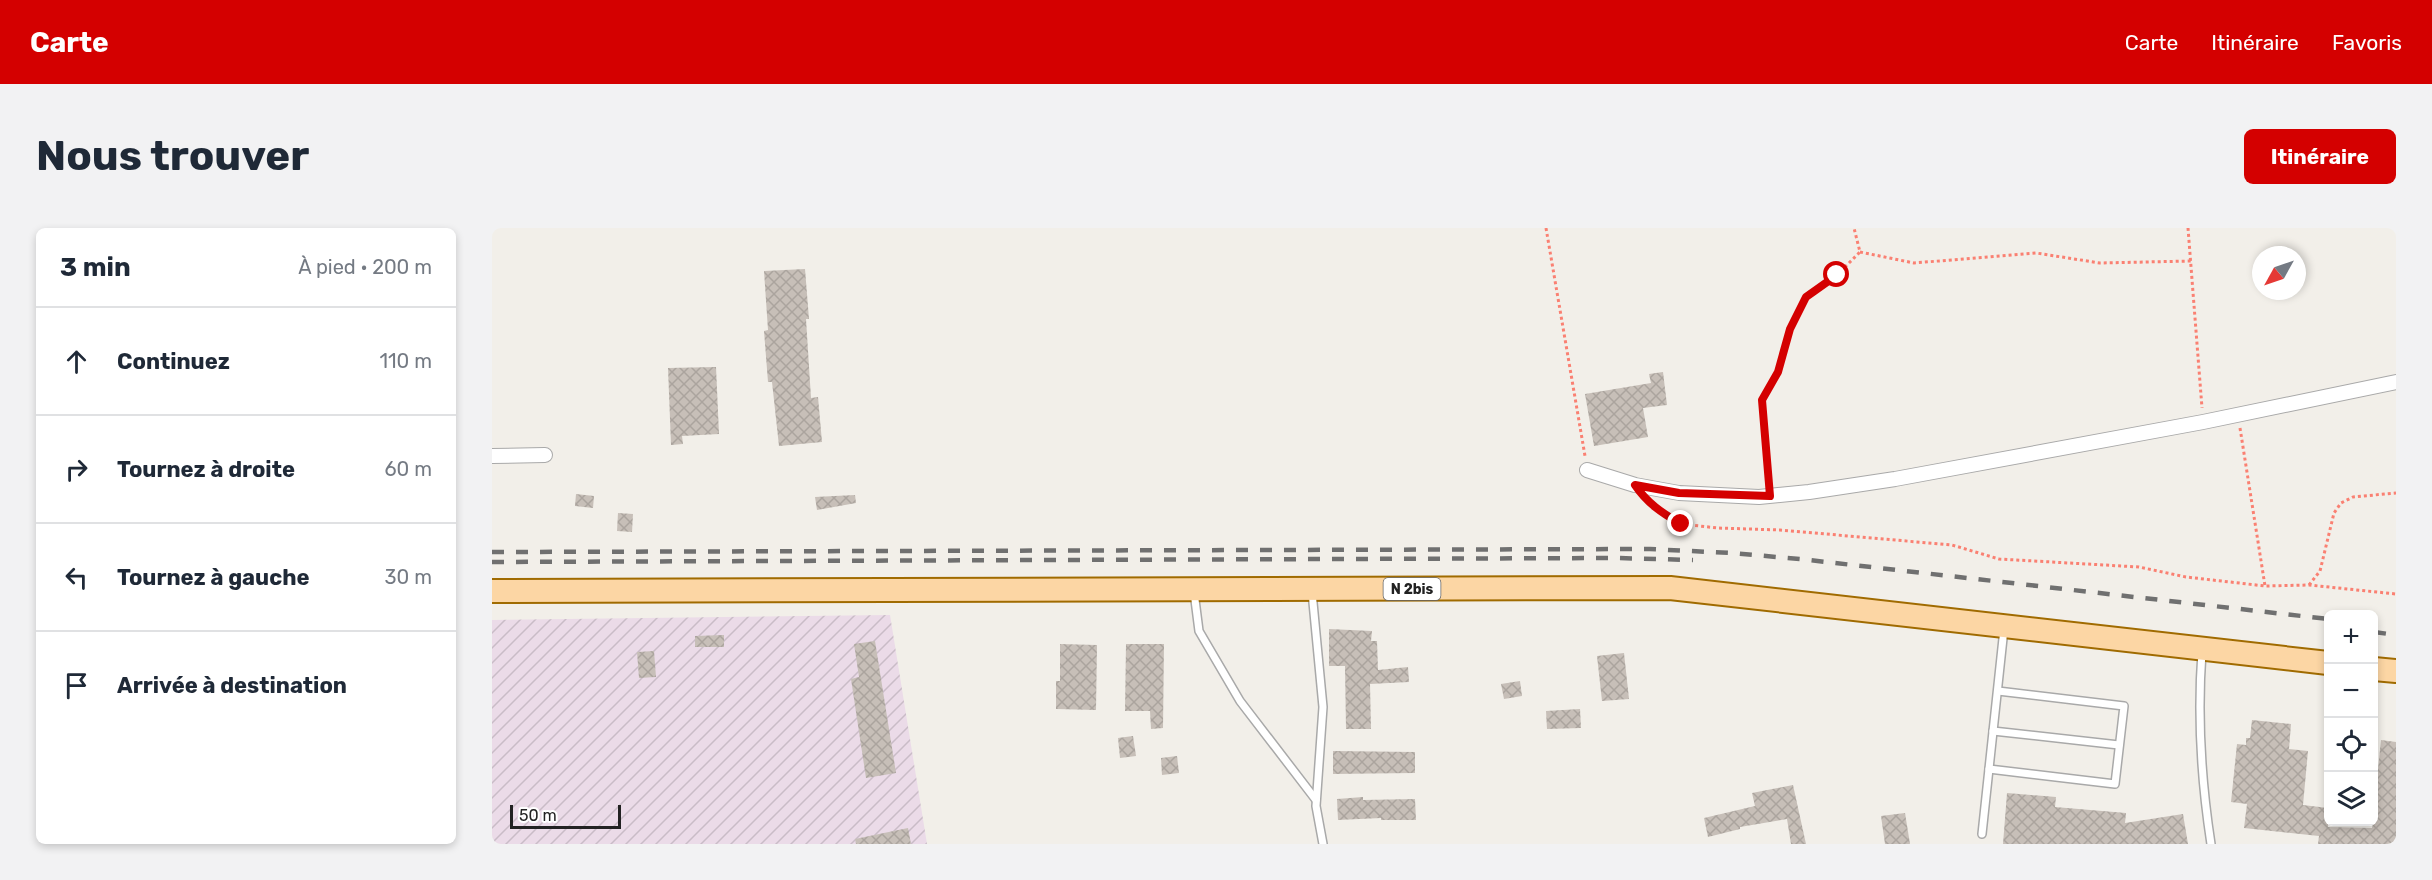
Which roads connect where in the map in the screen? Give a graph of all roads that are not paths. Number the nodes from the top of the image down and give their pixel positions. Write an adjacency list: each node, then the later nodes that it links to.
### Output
1 (2396, 382): 4 (street)
2 (544, 455): 3 (street)
3 (492, 456)
4 (1587, 470)
5 (1312, 589): 6 (main road, N 2bis); 8 (main road, N 2bis); 17 (lane)
6 (1194, 590): 7 (main road, N 2bis); 17 (lane)
7 (492, 591)
8 (2005, 627): 9 (main road, N 2bis); 13 (lane)
9 (2202, 649): 10 (main road, N 2bis); 20 (lane)
10 (2324, 663)
11 (2378, 669): 12 (main road)
12 (2396, 671)
13 (1998, 691): 14 (lane); 15 (lane)
14 (1994, 731): 15 (lane); 16 (lane)
15 (2119, 745): 16 (lane)
16 (1989, 769): 18 (lane)
17 (1316, 800): 19 (lane)
18 (1982, 834)
19 (1323, 844)
20 (2211, 844)

